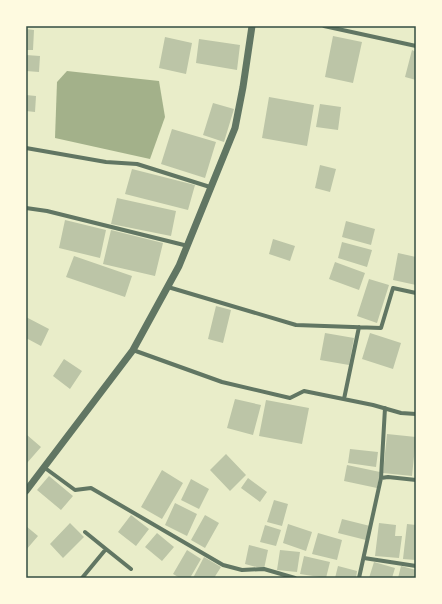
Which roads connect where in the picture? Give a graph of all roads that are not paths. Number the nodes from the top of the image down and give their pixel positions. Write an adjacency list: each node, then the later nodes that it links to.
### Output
1 (252, 26): 5 (street)
2 (324, 26): 3 (street)
3 (416, 46)
4 (26, 148): 5 (street)
5 (210, 187): 7 (street)
6 (26, 208): 7 (street)
7 (188, 246): 8 (street)
8 (168, 287): 10 (street); 11 (street)
9 (416, 293): 10 (street)
10 (359, 328): 12 (street)
11 (133, 350): 12 (street); 15 (street)
12 (344, 399): 13 (street)
13 (385, 408): 14 (street); 16 (street)
14 (416, 414)
15 (45, 468): 18 (street); 25 (street)
16 (382, 478): 17 (street); 21 (street)
17 (416, 480)
18 (26, 491)
19 (85, 532): 20 (street)
20 (106, 549): 23 (street); 24 (street)
21 (364, 558): 22 (street); 26 (street)
22 (416, 566)
23 (131, 570)
24 (82, 578)
25 (295, 578)
26 (359, 578)

